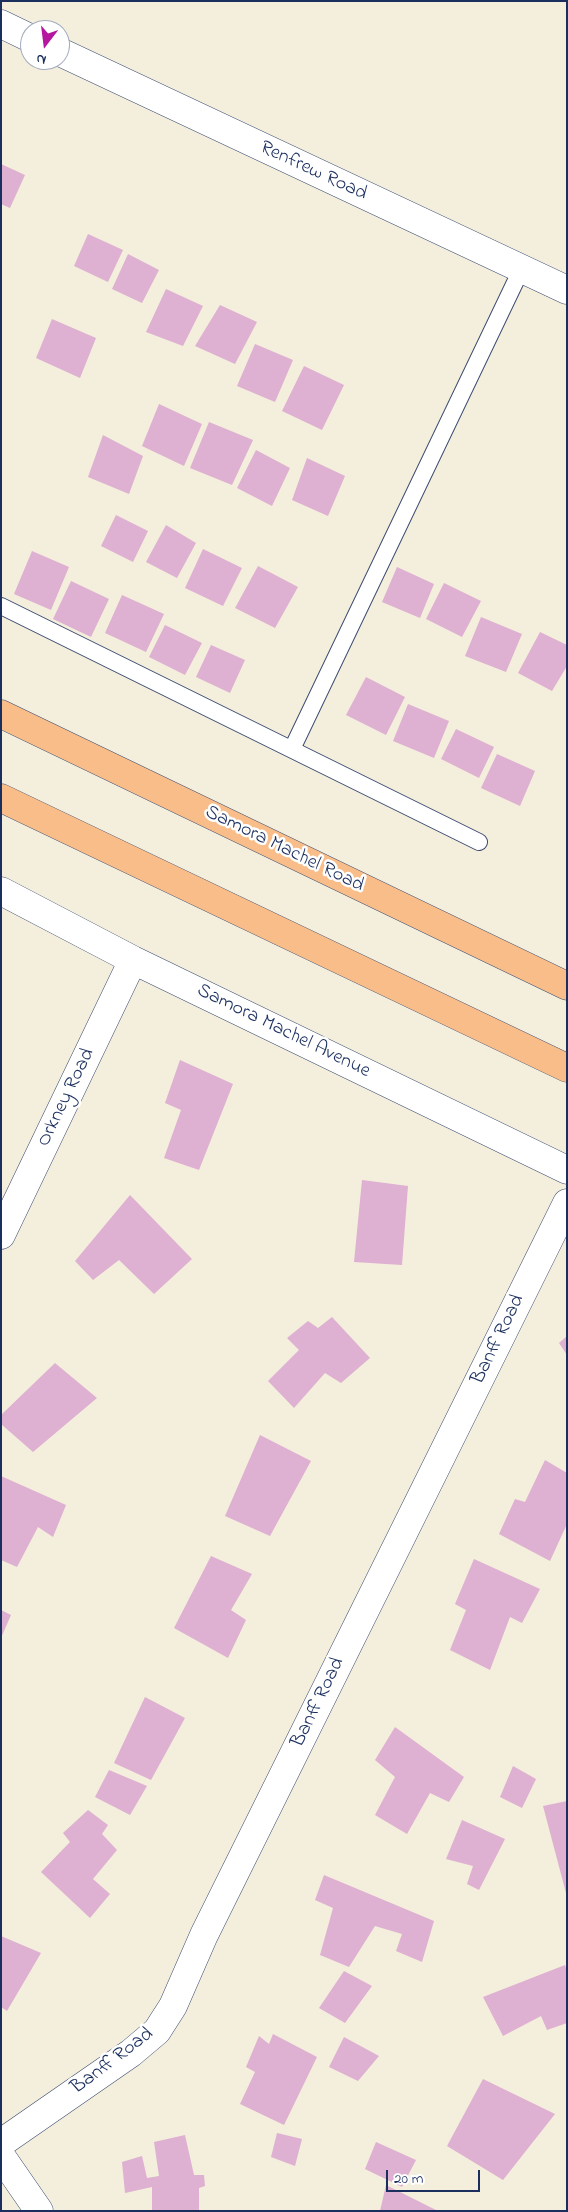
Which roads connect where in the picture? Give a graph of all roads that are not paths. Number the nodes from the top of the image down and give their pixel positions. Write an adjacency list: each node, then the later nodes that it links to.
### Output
1 (1, 24): 2 (street)
2 (20, 33)
3 (70, 57): 4 (street, Renfrew Road)
4 (521, 270): 5 (street, Renfrew Road); 8 (lane)
5 (567, 290)
6 (1, 606): 8 (lane)
7 (1, 714): 13 (highway, Samora Machel Road)
8 (292, 749): 10 (lane)
9 (1, 798): 14 (highway)
10 (480, 842)
11 (1, 891): 12 (street, Samora Machel Avenue)
12 (133, 960): 15 (street, Samora Machel Avenue); 17 (street, Orkney Road)
13 (567, 986)
14 (567, 1068)
15 (567, 1170)
16 (567, 1203): 18 (street, Banff Road)
17 (1, 1235)
18 (1, 2143)
19 (1, 2156): 20 (street)
20 (39, 2211)

